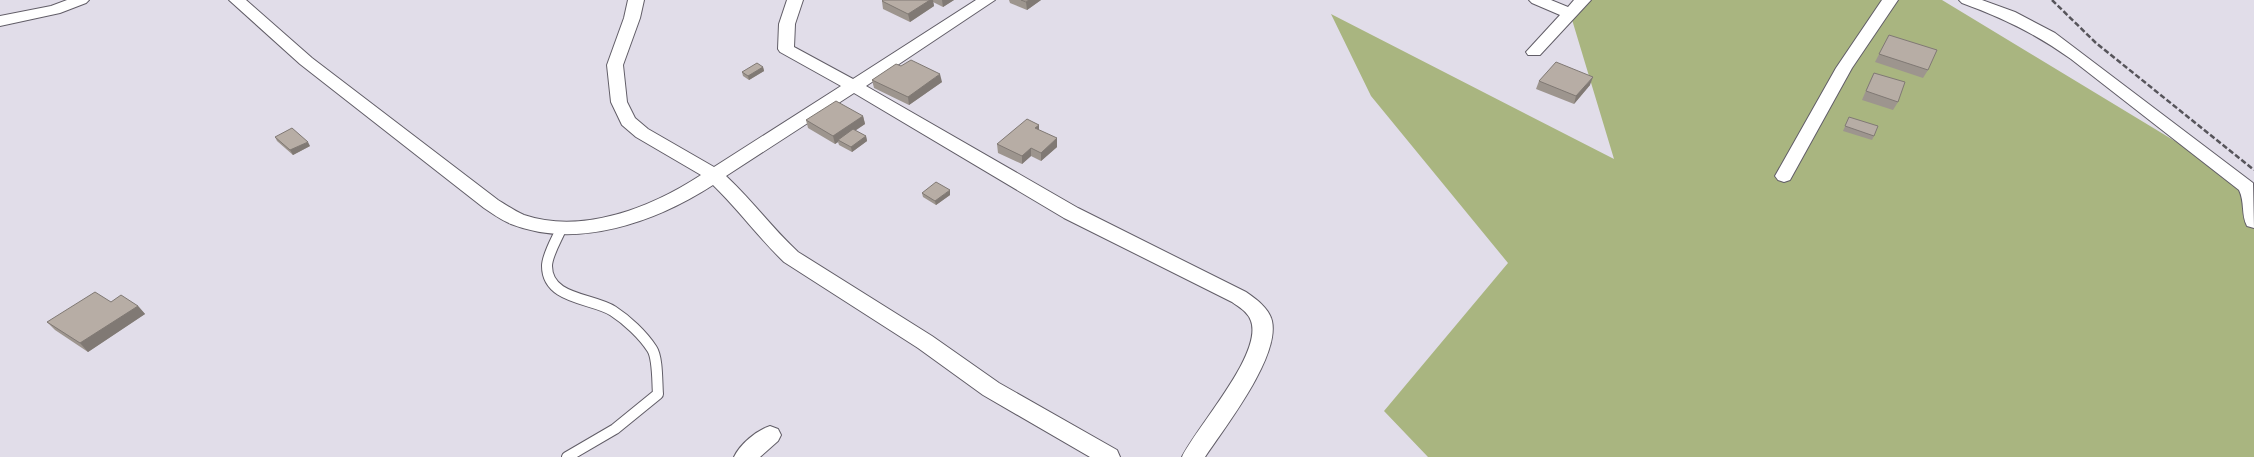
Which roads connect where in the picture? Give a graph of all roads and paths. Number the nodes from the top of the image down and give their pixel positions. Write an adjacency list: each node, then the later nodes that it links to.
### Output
1 (81, 0): 11 (street)
2 (237, 0): 17 (street)
3 (636, 0): 14 (street)
4 (794, 0): 13 (street)
5 (987, 0): 13 (street)
6 (1537, 0): 10 (street)
7 (1583, 0): 10 (street)
8 (1890, 0): 15 (street)
9 (1967, 0): 16 (street)
10 (1570, 13): 12 (street)
11 (0, 21)
12 (1534, 52)
13 (854, 86): 14 (street); 22 (street)
14 (714, 176): 17 (street); 21 (street)
15 (1784, 176)
16 (2254, 221)
17 (561, 229): 19 (lane)
18 (770, 435): 20 (street)
19 (567, 457)
20 (745, 457)
21 (1109, 457)
22 (1193, 457)

